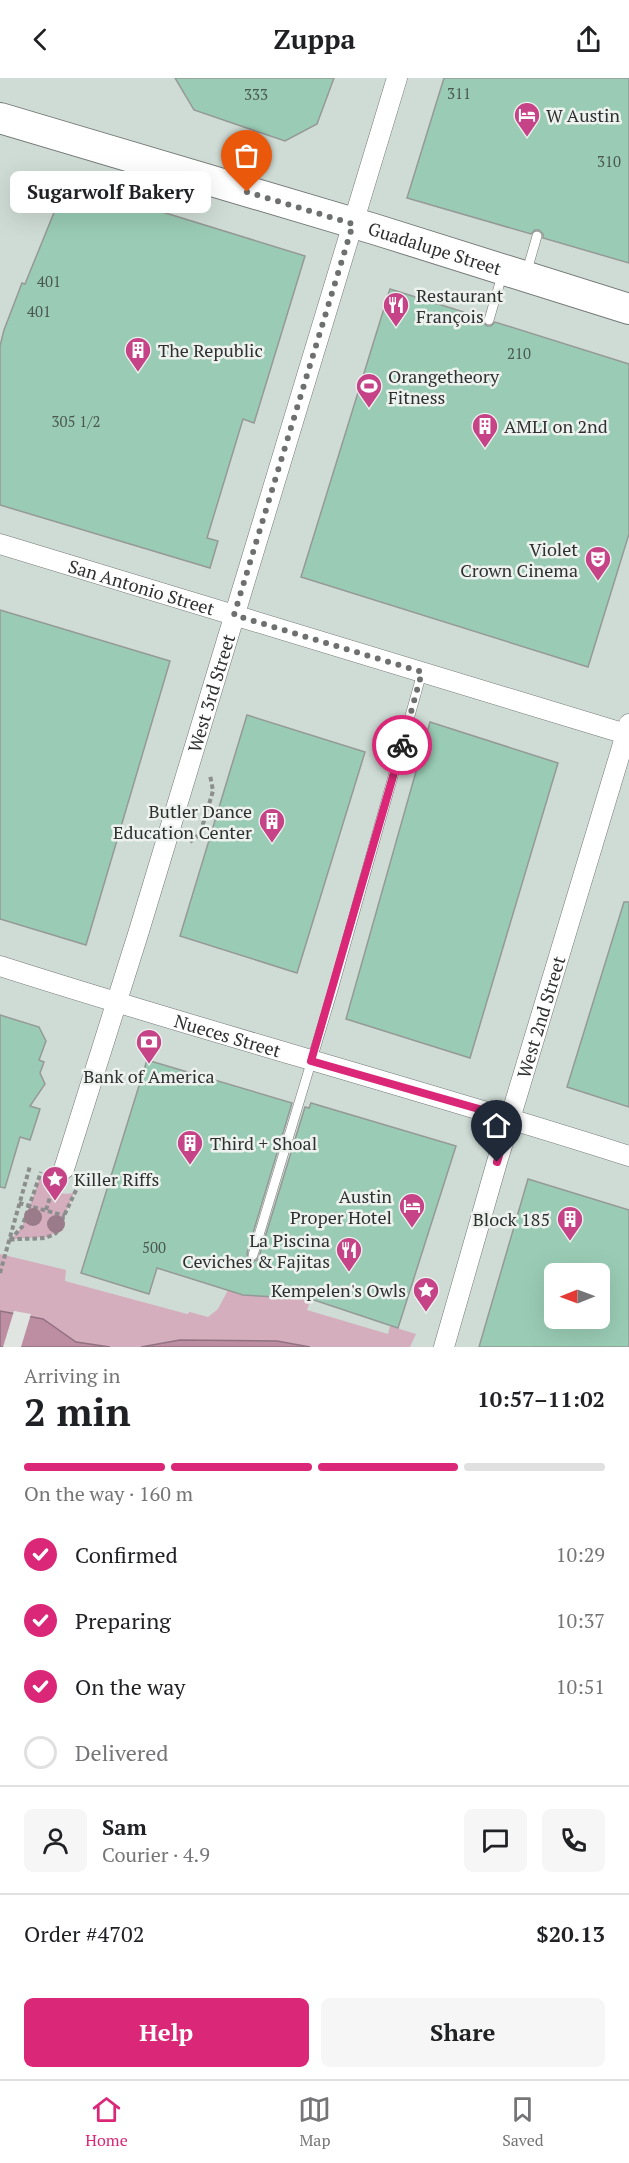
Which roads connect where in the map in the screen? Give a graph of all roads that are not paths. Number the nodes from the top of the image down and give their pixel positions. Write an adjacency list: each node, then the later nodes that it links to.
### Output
1 (397, 78): 3 (street, West 3rd Street)
2 (0, 118): 3 (main road, Guadalupe Street)
3 (353, 224): 5 (main road, Guadalupe Street); 9 (street, West 3rd Street)
4 (537, 236): 5 (lane)
5 (515, 273): 6 (main road, Guadalupe Street); 7 (lane)
6 (629, 309)
7 (489, 320)
8 (0, 544): 9 (street, San Antonio Street)
9 (234, 615): 10 (street, San Antonio Street); 13 (street, West 3rd Street)
10 (422, 672): 11 (street, San Antonio Street); 14 (lane)
11 (628, 731): 15 (street, West 2nd Street)
12 (0, 966): 13 (street, Nueces Street)
13 (117, 1003): 14 (street, Nueces Street); 17 (street, West 3rd Street)
14 (311, 1061): 15 (street, Nueces Street); 18 (lane)
15 (510, 1118): 16 (street, Nueces Street); 19 (street, West 2nd Street)
16 (629, 1156)
17 (64, 1169)
18 (253, 1255)
19 (445, 1345)

